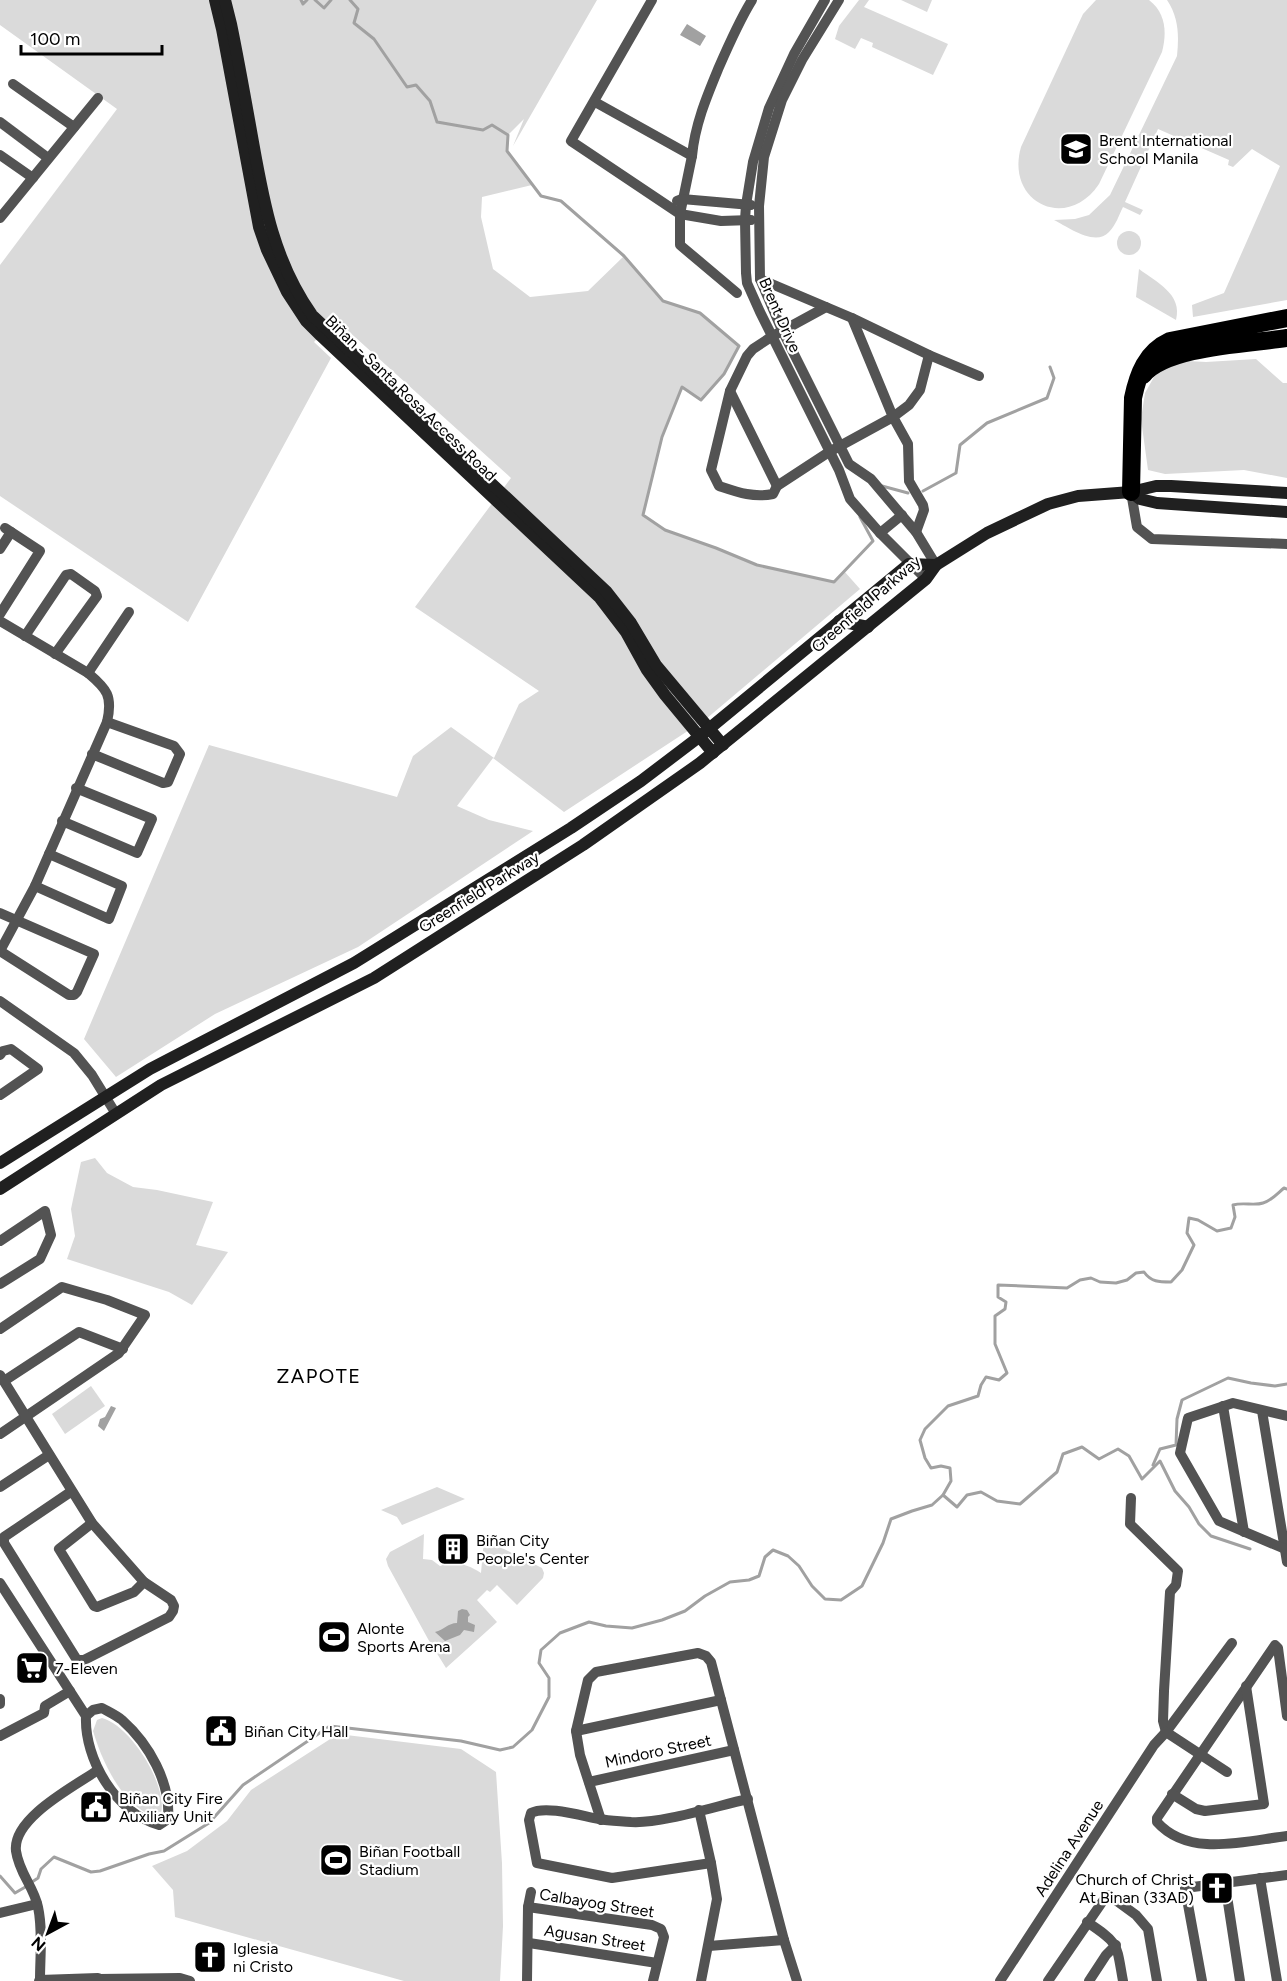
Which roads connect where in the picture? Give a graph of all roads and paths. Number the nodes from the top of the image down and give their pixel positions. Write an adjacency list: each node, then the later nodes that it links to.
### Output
1 (215, 0): 7 (main road, Biñan - Santa Rosa Access Road)
2 (225, 0): 7 (main road, Biñan - Santa Rosa Access Road)
3 (652, 0): 11 (street)
4 (752, 0): 15 (street)
5 (825, 0): 8 (street, Brent Drive)
6 (839, 0): 8 (street, Brent Drive)
7 (227, 28): 63 (main road, Biñan - Santa Rosa Access Road)
8 (798, 57): 21 (street, Brent Drive); 22 (street, Brent Drive)
9 (13, 84): 13 (street)
10 (98, 98): 13 (street)
11 (595, 102): 15 (street); 19 (street)
12 (0, 122): 16 (street)
13 (74, 127): 16 (street)
14 (0, 155): 17 (street)
15 (692, 156): 18 (street)
16 (48, 158): 17 (street)
17 (33, 178): 20 (street)
18 (682, 199): 19 (street); 21 (street); 23 (street)
19 (665, 204): 23 (street)
20 (4, 205): 24 (street)
21 (746, 205): 22 (street); 25 (street, Brent Drive)
22 (759, 206): 26 (street, Brent Drive)
23 (680, 214): 25 (street); 28 (street)
24 (0, 218)
25 (745, 219): 26 (street); 33 (street, Brent Drive)
26 (758, 220): 27 (street, Brent Drive)
27 (760, 279): 29 (street); 32 (street, Brent Drive)
28 (738, 293)
29 (826, 307): 30 (street); 32 (street)
30 (852, 318): 35 (street); 39 (street)
31 (1287, 318): 37 (highway)
32 (782, 330): 33 (street); 40 (street, Brent Drive)
33 (771, 336): 38 (street); 41 (street, Brent Drive)
34 (1287, 338): 37 (highway)
35 (929, 355): 36 (street); 39 (street)
36 (979, 376)
37 (1136, 383): 43 (highway)
38 (730, 391): 42 (street); 42 (street)
39 (893, 417): 40 (street); 47 (street)
40 (840, 446): 41 (street); 46 (street, Brent Drive)
41 (829, 452): 42 (street); 48 (street, Brent Drive)
42 (777, 486)
43 (1131, 492): 44 (main road, Greenfield Parkway); 45 (main road, Greenfield Parkway); 49 (street); 52 (main road, Greenfield Parkway)
44 (1287, 493)
45 (1287, 512)
46 (902, 516): 47 (street, Brent Drive); 48 (street)
47 (916, 532): 52 (street, Brent Drive)
48 (880, 533): 51 (street, Brent Drive)
49 (1287, 544)
50 (0, 549): 55 (street)
51 (909, 564): 52 (main road, Greenfield Parkway); 53 (street, Brent Drive); 57 (main road, Greenfield Parkway)
52 (936, 565): 53 (main road, Greenfield Parkway)
53 (926, 579): 58 (main road, Greenfield Parkway)
54 (129, 612): 61 (street)
55 (0, 614)
56 (0, 621): 59 (street)
57 (839, 621): 58 (main road); 63 (main road, Greenfield Parkway)
58 (868, 627): 64 (main road, Greenfield Parkway)
59 (25, 636): 60 (street); 60 (street)
60 (55, 654): 61 (street)
61 (88, 673): 62 (street)
62 (106, 722): 65 (street); 65 (street)
63 (704, 733): 64 (main road, Biñan - Santa Rosa Access Road); 74 (main road, Greenfield Parkway)
64 (718, 749): 75 (main road, Greenfield Parkway)
65 (92, 754): 66 (street)
66 (76, 788): 67 (street); 67 (street)
67 (63, 821): 68 (street)
68 (49, 854): 69 (street); 69 (street)
69 (35, 886): 71 (street)
70 (0, 913): 71 (street)
71 (17, 921): 72 (street); 72 (street)
72 (0, 951)
73 (0, 1001): 78 (street)
74 (235, 1025): 75 (main road); 78 (main road, Greenfield Parkway)
75 (244, 1043): 79 (main road, Greenfield Parkway)
76 (0, 1055): 77 (street)
77 (0, 1095)
78 (105, 1096): 79 (street); 80 (main road, Greenfield Parkway)
79 (116, 1114): 81 (main road, Greenfield Parkway)
80 (0, 1163)
81 (0, 1189)
82 (0, 1241): 83 (street)
83 (0, 1284)
84 (0, 1329): 85 (street)
85 (123, 1349): 86 (street); 90 (street)
86 (2, 1378): 90 (street)
87 (1222, 1406): 88 (street); 97 (street); 97 (street)
88 (1262, 1411): 89 (street); 98 (street)
89 (1287, 1416)
90 (27, 1418): 91 (street); 92 (street)
91 (0, 1434)
92 (49, 1455): 93 (street); 94 (street)
93 (0, 1487)
94 (72, 1491): 96 (street); 101 (street)
95 (1131, 1498): 112 (street)
96 (92, 1523): 101 (street); 101 (street)
97 (1244, 1532): 99 (street)
98 (1285, 1533): 99 (street)
99 (1285, 1549): 100 (street)
100 (1287, 1562)
101 (144, 1582)
102 (0, 1583): 105 (street)
103 (1232, 1643): 112 (street, Adelina Avenue)
104 (1246, 1686): 110 (street); 115 (street); 119 (street)
105 (70, 1691): 109 (street); 113 (street)
106 (0, 1699): 108 (street)
107 (721, 1700): 111 (street); 111 (street); 114 (street)
108 (0, 1704)
109 (86, 1716): 116 (street); 116 (street)
110 (1287, 1716)
111 (576, 1731): 118 (street)
112 (1166, 1732): 115 (street); 147 (street, Adelina Avenue)
113 (0, 1736)
114 (734, 1750): 118 (street, Mindoro Street); 120 (street)
115 (1200, 1753): 117 (street); 119 (street)
116 (98, 1770): 129 (street)
117 (1227, 1772)
118 (589, 1782): 122 (street)
119 (1172, 1794): 123 (street)
120 (748, 1799): 121 (street); 133 (street)
121 (699, 1810): 122 (street); 124 (street)
122 (601, 1820): 124 (street)
123 (1287, 1836)
124 (711, 1863): 136 (street)
125 (1287, 1875): 126 (street)
126 (1260, 1878): 127 (street); 154 (street)
127 (1225, 1883): 152 (street); 153 (street)
128 (531, 1892): 130 (street)
129 (36, 1900): 131 (street); 141 (street)
130 (528, 1907): 134 (street); 137 (street, Calbayog Street)
131 (0, 1913)
132 (1087, 1922): 135 (street); 148 (street); 151 (street)
133 (783, 1940): 136 (street); 146 (street)
134 (529, 1943): 137 (street, Agusan Street); 143 (street)
135 (1116, 1945): 149 (street); 150 (street)
136 (709, 1946): 145 (street)
137 (657, 1963): 144 (street)
138 (152, 1979): 139 (street); 142 (street)
139 (98, 1980): 141 (street)
140 (1287, 1980): 154 (street)
141 (40, 1981)
142 (190, 1981)
143 (529, 1981)
144 (653, 1981)
145 (701, 1981)
146 (797, 1981)
147 (1000, 1981)
148 (1048, 1981)
149 (1089, 1981)
150 (1123, 1981)
151 (1157, 1981)
152 (1202, 1981)
153 (1240, 1981)
154 (1279, 1981)

